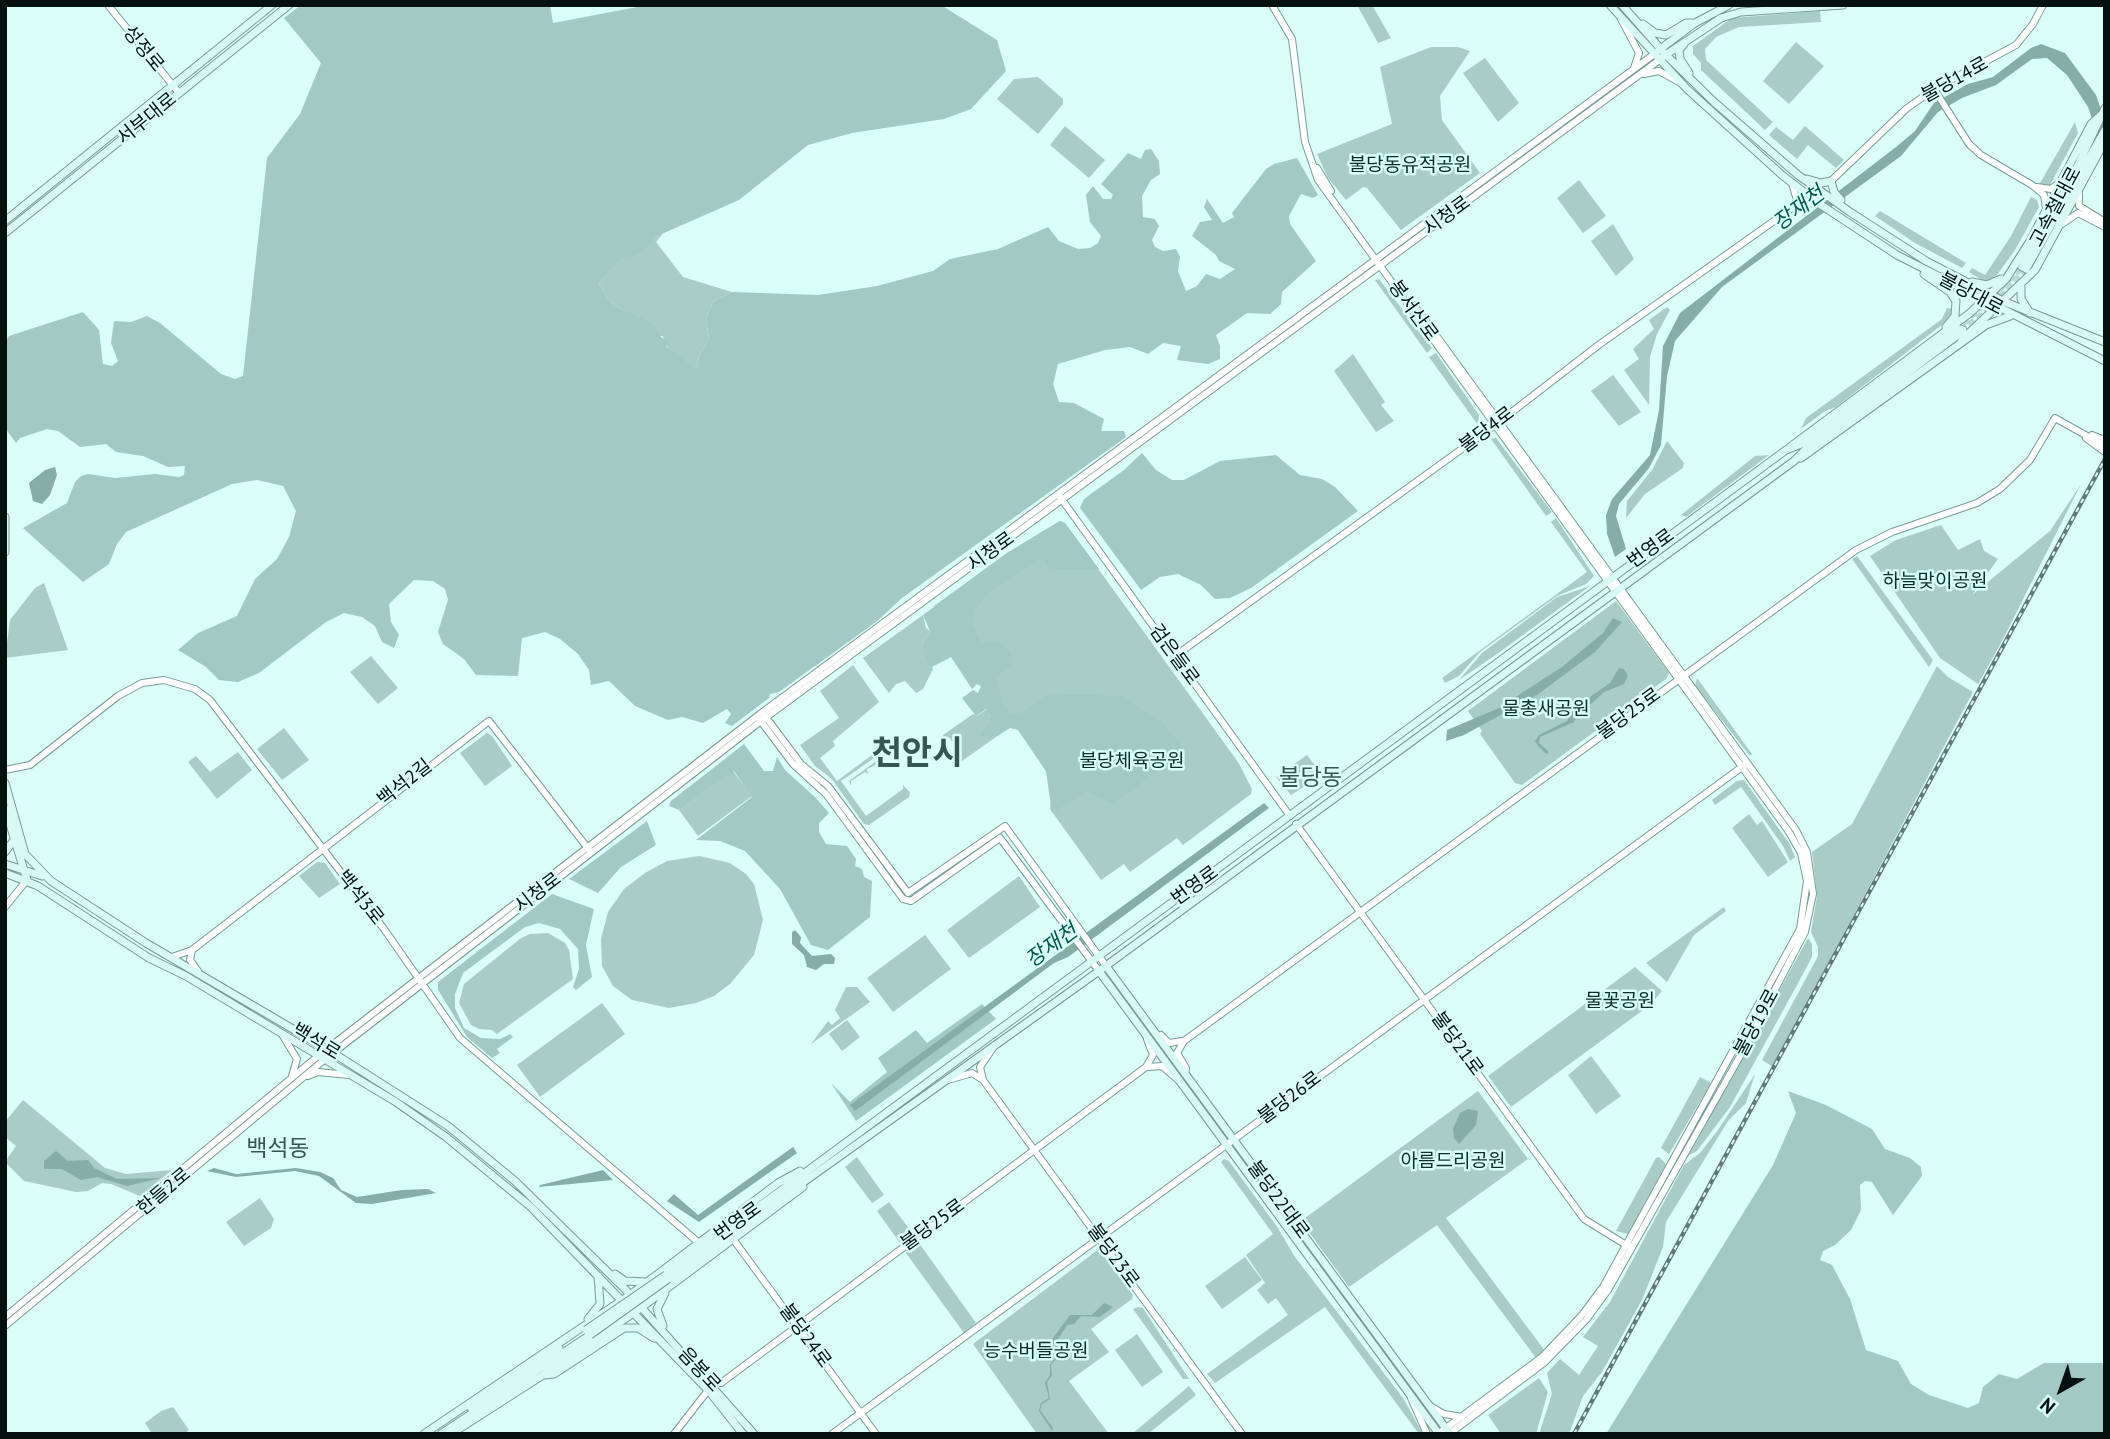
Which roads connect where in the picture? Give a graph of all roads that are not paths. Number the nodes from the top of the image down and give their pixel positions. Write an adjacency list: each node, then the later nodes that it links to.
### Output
1 (108, 5): 18 (street, 성정로)
2 (272, 5): 18 (main road, 서부대로)
3 (289, 5): 21 (main road, 서부대로)
4 (1274, 5): 41 (street, 봉서산로)
5 (1610, 5): 10 (main road)
6 (1622, 5): 11 (main road)
7 (1729, 5): 12 (main road)
8 (1843, 5): 13 (main road)
9 (2043, 5): 20 (street, 불당14로)
10 (1620, 17): 15 (main road); 16 (street)
11 (1633, 17): 12 (main road); 14 (main road)
12 (1695, 23): 14 (main road)
13 (1688, 38): 14 (main road); 19 (main road)
14 (1663, 52): 15 (main road, 시청로); 19 (main road)
15 (1656, 58): 16 (street, 시청로); 17 (main road)
16 (1633, 74): 17 (street); 41 (street, 시청로)
17 (1681, 83): 29 (main road)
18 (173, 86): 21 (street, 성정로); 37 (main road, 서부대로)
19 (1698, 86): 26 (main road)
20 (1934, 89): 28 (street, 불당14로); 30 (street)
21 (179, 93): 40 (main road, 서부대로)
22 (2103, 111): 27 (main road); 43 (main road, 고속철대로)
23 (2105, 130): 25 (main road, 고속철대로)
24 (2105, 141): 25 (main road)
25 (2090, 164): 31 (main road); 43 (main road, 고속철대로)
26 (1800, 176): 28 (main road); 32 (main road)
27 (2064, 178): 30 (street); 35 (main road)
28 (1831, 181): 32 (main road)
29 (1792, 183): 33 (main road); 34 (street)
30 (2032, 185): 35 (street)
31 (2080, 188): 36 (street); 39 (main road)
32 (1830, 194): 44 (main road, 불당대로)
33 (1818, 203): 34 (street); 42 (main road, 불당대로)
34 (1798, 204): 55 (street, 불당4로)
35 (2045, 213): 43 (main road)
36 (2086, 214): 38 (street); 39 (street)
37 (5, 221)
38 (2105, 224)
39 (2061, 225): 43 (main road)
40 (5, 233)
41 (1380, 261): 55 (street, 봉서산로); 60 (street, 시청로)
42 (1910, 262): 47 (main road, 불당대로); 52 (main road)
43 (2024, 268): 44 (main road); 45 (main road); 46 (main road)
44 (1958, 278): 46 (main road, 불당대로)
45 (2021, 287): 48 (main road); 50 (main road)
46 (1991, 294): 47 (main road); 48 (main road, 불당대로)
47 (1984, 301): 49 (main road, 불당대로); 52 (main road)
48 (2005, 302): 49 (main road); 50 (main road, 불당대로)
49 (1997, 308): 51 (main road, 불당대로); 52 (main road)
50 (2031, 314): 53 (main road, 불당대로)
51 (2015, 317): 52 (main road); 54 (main road, 불당대로)
52 (1953, 334): 63 (main road, 번영로); 64 (main road, 번영로)
53 (2105, 342)
54 (2105, 361)
55 (1497, 423): 63 (street, 봉서산로); 65 (street, 불당4로)
56 (2077, 430): 57 (street); 58 (street); 59 (street); 66 (street, 불당25로)
57 (2105, 440)
58 (2105, 446)
59 (2105, 452)
60 (1060, 497): 65 (street, 검은들로); 67 (street, 시청로)
61 (5, 517): 62 (main road)
62 (5, 552)
63 (1610, 580): 64 (street, 봉서산로); 72 (main road, 번영로)
64 (1616, 589): 66 (street, 불당19로); 73 (main road, 번영로)
65 (1175, 656): 72 (street, 검은들로)
66 (1681, 677): 68 (street, 불당19로); 89 (street, 불당25로)
67 (762, 717): 76 (street, 시청로); 79 (street); 81 (street)
68 (1745, 765): 98 (street, 불당26로); 121 (street, 불당19로)
69 (5, 770): 75 (street, 백석3로)
70 (5, 783): 78 (main road, 백석로)
71 (5, 808): 74 (main road)
72 (1290, 816): 73 (main road); 92 (main road, 번영로)
73 (1296, 824): 89 (street, 불당21로); 94 (main road, 번영로)
74 (14, 839): 77 (main road); 82 (main road)
75 (321, 849): 76 (street, 백석2길); 90 (street, 백석2길); 97 (street, 백석3로)
76 (590, 850): 97 (street, 시청로)
77 (5, 852)
78 (25, 854): 82 (main road); 87 (main road, 백석로)
79 (1016, 859): 81 (street); 83 (street)
80 (5, 864): 82 (main road)
81 (1033, 865): 85 (street)
82 (26, 869): 86 (main road); 87 (main road)
83 (1024, 871): 85 (street); 93 (street)
84 (5, 873): 86 (main road, 백석로)
85 (1044, 879): 92 (street)
86 (27, 880): 88 (street); 100 (main road, 백석로)
87 (51, 881): 91 (main road, 백석로)
88 (5, 907)
89 (1361, 912): 98 (street, 불당21로); 102 (street, 불당25로)
90 (192, 950): 91 (street, 백석2길); 95 (street)
91 (172, 957): 95 (main road, 백석로)
92 (1099, 957): 93 (main road, 번영로); 94 (street)
93 (1091, 962): 96 (street); 116 (main road, 번영로)
94 (1106, 966): 96 (main road, 번영로); 99 (main road, 불당22대로)
95 (198, 971): 104 (main road, 백석로)
96 (1099, 971): 101 (main road, 불당22대로); 103 (main road, 번영로)
97 (419, 981): 104 (street, 시청로); 120 (street, 백석3로)
98 (1424, 999): 114 (street, 불당26로); 121 (street, 불당21로)
99 (1154, 1032): 102 (street); 107 (main road, 불당22대로)
100 (282, 1034): 105 (main road, 백석로); 109 (street)
101 (1147, 1037): 106 (street); 113 (main road, 불당22대로)
102 (1184, 1041): 107 (street)
103 (995, 1045): 111 (main road, 번영로); 112 (street)
104 (330, 1051): 105 (street, 시청로); 122 (main road, 백석로)
105 (321, 1058): 108 (main road, 백석로); 109 (street, 한들2로); 110 (street, 한들2로)
106 (1146, 1067): 113 (street); 115 (street, 불당25로)
107 (1185, 1074): 114 (main road, 불당22대로)
108 (352, 1076): 110 (street); 123 (main road, 백석로)
109 (291, 1077): 132 (street, 한들2로)
110 (303, 1078): 135 (street, 한들2로)
111 (948, 1080): 112 (street); 117 (main road, 번영로)
112 (983, 1080): 115 (street, 불당23로)
113 (1178, 1080): 114 (main road, 불당22대로)
114 (1230, 1143): 118 (street, 불당26로); 142 (main road, 불당22대로); 143 (main road, 불당22대로)
115 (1035, 1150): 118 (street, 불당23로); 134 (street, 불당25로)
116 (816, 1161): 120 (main road); 124 (main road, 번영로)
117 (822, 1171): 119 (main road); 124 (main road, 번영로)
118 (1099, 1238): 144 (street, 불당26로); 155 (street, 불당23로)
119 (733, 1239): 125 (main road); 134 (street, 불당24로)
120 (699, 1243): 126 (main road)
121 (1630, 1247): 139 (street, 불당19로)
122 (600, 1265): 126 (main road); 128 (main road, 백석로)
123 (598, 1275): 129 (main road, 백석로); 136 (main road)
124 (667, 1277): 136 (main road, 번영로, bridge)
125 (677, 1279): 127 (main road); 138 (main road)
126 (647, 1282): 127 (main road); 128 (main road)
127 (659, 1294): 130 (main road)
128 (630, 1295): 129 (main road); 130 (main road, 백석로)
129 (622, 1300): 131 (main road, 백석로); 133 (main road)
130 (642, 1307): 131 (main road); 138 (main road, 음봉로)
131 (633, 1312): 137 (main road); 138 (main road, 음봉로)
132 (5, 1317)
133 (592, 1320): 136 (main road); 137 (main road)
134 (798, 1325): 141 (street, 불당25로); 144 (street, 불당24로)
135 (5, 1326)
136 (586, 1331): 147 (main road, 번영로); 148 (main road, 번영로)
137 (602, 1334): 140 (main road)
138 (666, 1341): 140 (main road); 141 (main road, 음봉로); 141 (main road, 음봉로)
139 (1533, 1368): 145 (street, 불당19로); 146 (street, 불당19로)
140 (543, 1375): 149 (main road)
141 (714, 1386): 150 (street, 불당25로); 151 (main road, 음봉로); 152 (main road, 음봉로)
142 (1409, 1393): 146 (main road, 불당22대로); 156 (street)
143 (1429, 1406): 145 (street); 146 (main road, 불당22대로)
144 (862, 1413): 153 (street, 불당26로); 154 (street, 불당24로)
145 (1464, 1416): 146 (street, 불당19로)
146 (1444, 1433)
147 (427, 1434)
148 (442, 1434)
149 (450, 1434)
150 (674, 1434)
151 (743, 1434)
152 (754, 1434)
153 (832, 1434)
154 (876, 1434)
155 (1242, 1434)
156 (1427, 1434)

